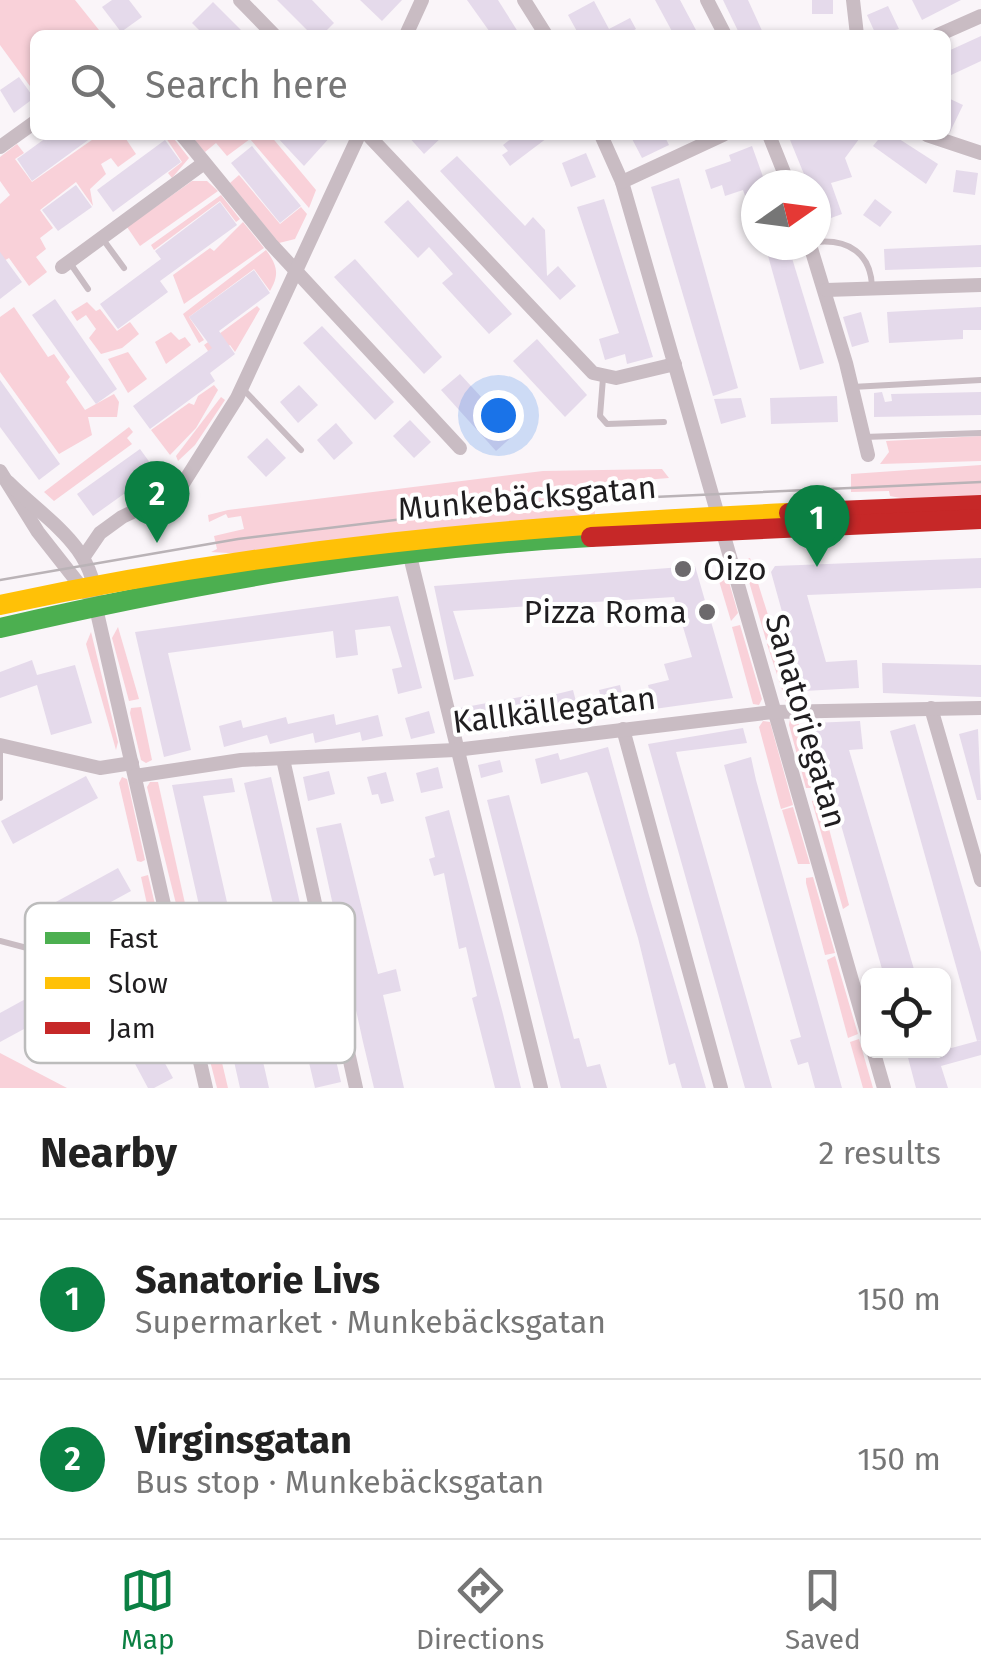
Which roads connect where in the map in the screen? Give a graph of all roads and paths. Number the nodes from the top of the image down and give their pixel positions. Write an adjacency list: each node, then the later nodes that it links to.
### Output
1 (240, 0): 7 (street)
2 (422, 0): 8 (street)
3 (524, 0): 9 (street)
4 (707, 0): 10 (street)
5 (853, 0): 11 (street)
6 (981, 16): 12 (street)
7 (269, 30)
8 (408, 30)
9 (543, 30)
10 (722, 30)
11 (856, 30)
12 (949, 30)
13 (30, 126): 21 (street)
14 (186, 140): 23 (street)
15 (357, 140): 31 (street)
16 (373, 140): 37 (street)
17 (604, 140): 25 (street, Sanatoriegatan)
18 (712, 140): 25 (street)
19 (771, 140): 24 (street)
20 (943, 140): 22 (street)
21 (0, 147)
22 (981, 153)
23 (204, 163): 26 (street); 31 (street)
24 (783, 170)
25 (622, 182): 36 (street, Sanatoriegatan)
26 (101, 236): 29 (street); 30 (lane)
27 (831, 242): 33 (lane)
28 (818, 260): 35 (street)
29 (65, 264): 34 (lane)
30 (124, 268)
31 (296, 271): 40 (street); 44 (street)
32 (981, 286): 33 (street)
33 (872, 288): 35 (street)
34 (88, 289)
35 (826, 290): 39 (street)
36 (675, 364): 37 (street); 50 (street, Sanatoriegatan)
37 (603, 377): 41 (lane)
38 (981, 380): 39 (lane)
39 (852, 387): 43 (street)
40 (242, 388): 45 (lane); 52 (street)
41 (664, 422)
42 (981, 433): 43 (lane)
43 (863, 437): 46 (street)
44 (460, 448)
45 (301, 450)
46 (868, 455)
47 (4, 477): 52 (street); 53 (street)
48 (981, 504): 50 (street, Munkebäcksgatan)
49 (981, 519): 50 (street, Munkebäcksgatan)
50 (722, 523): 51 (street, Munkebäcksgatan); 54 (street, Munkebäcksgatan); 61 (street, Sanatoriegatan)
51 (408, 552): 57 (street, Munkebäcksgatan); 64 (street)
52 (85, 555): 54 (street)
53 (67, 568): 54 (street); 55 (street)
54 (89, 586): 55 (street, Munkebäcksgatan); 57 (street)
55 (59, 592): 56 (street, Munkebäcksgatan)
56 (0, 605)
57 (96, 608): 58 (street, Munkebäcksgatan); 66 (street)
58 (0, 628)
59 (931, 708): 60 (street, Kallkällegatan); 61 (street, Kallkällegatan); 68 (street)
60 (981, 708)
61 (774, 712): 62 (street, Kallkällegatan); 73 (street, Sanatoriegatan)
62 (624, 729): 64 (street, Kallkällegatan); 80 (street)
63 (0, 745): 66 (street, Kallkällegatan); 67 (lane)
64 (456, 750): 65 (street, Kallkällegatan); 79 (street)
65 (283, 759): 66 (street, Kallkällegatan); 70 (street)
66 (134, 769): 69 (street)
67 (0, 798)
68 (981, 880)
69 (164, 903)
70 (315, 903)
71 (0, 941): 72 (lane)
72 (25, 947)
73 (861, 1012)
74 (875, 1058): 81 (street)
75 (200, 1063): 77 (street)
76 (350, 1063): 78 (street)
77 (206, 1088)
78 (356, 1088)
79 (541, 1088)
80 (721, 1088)
81 (884, 1088)

